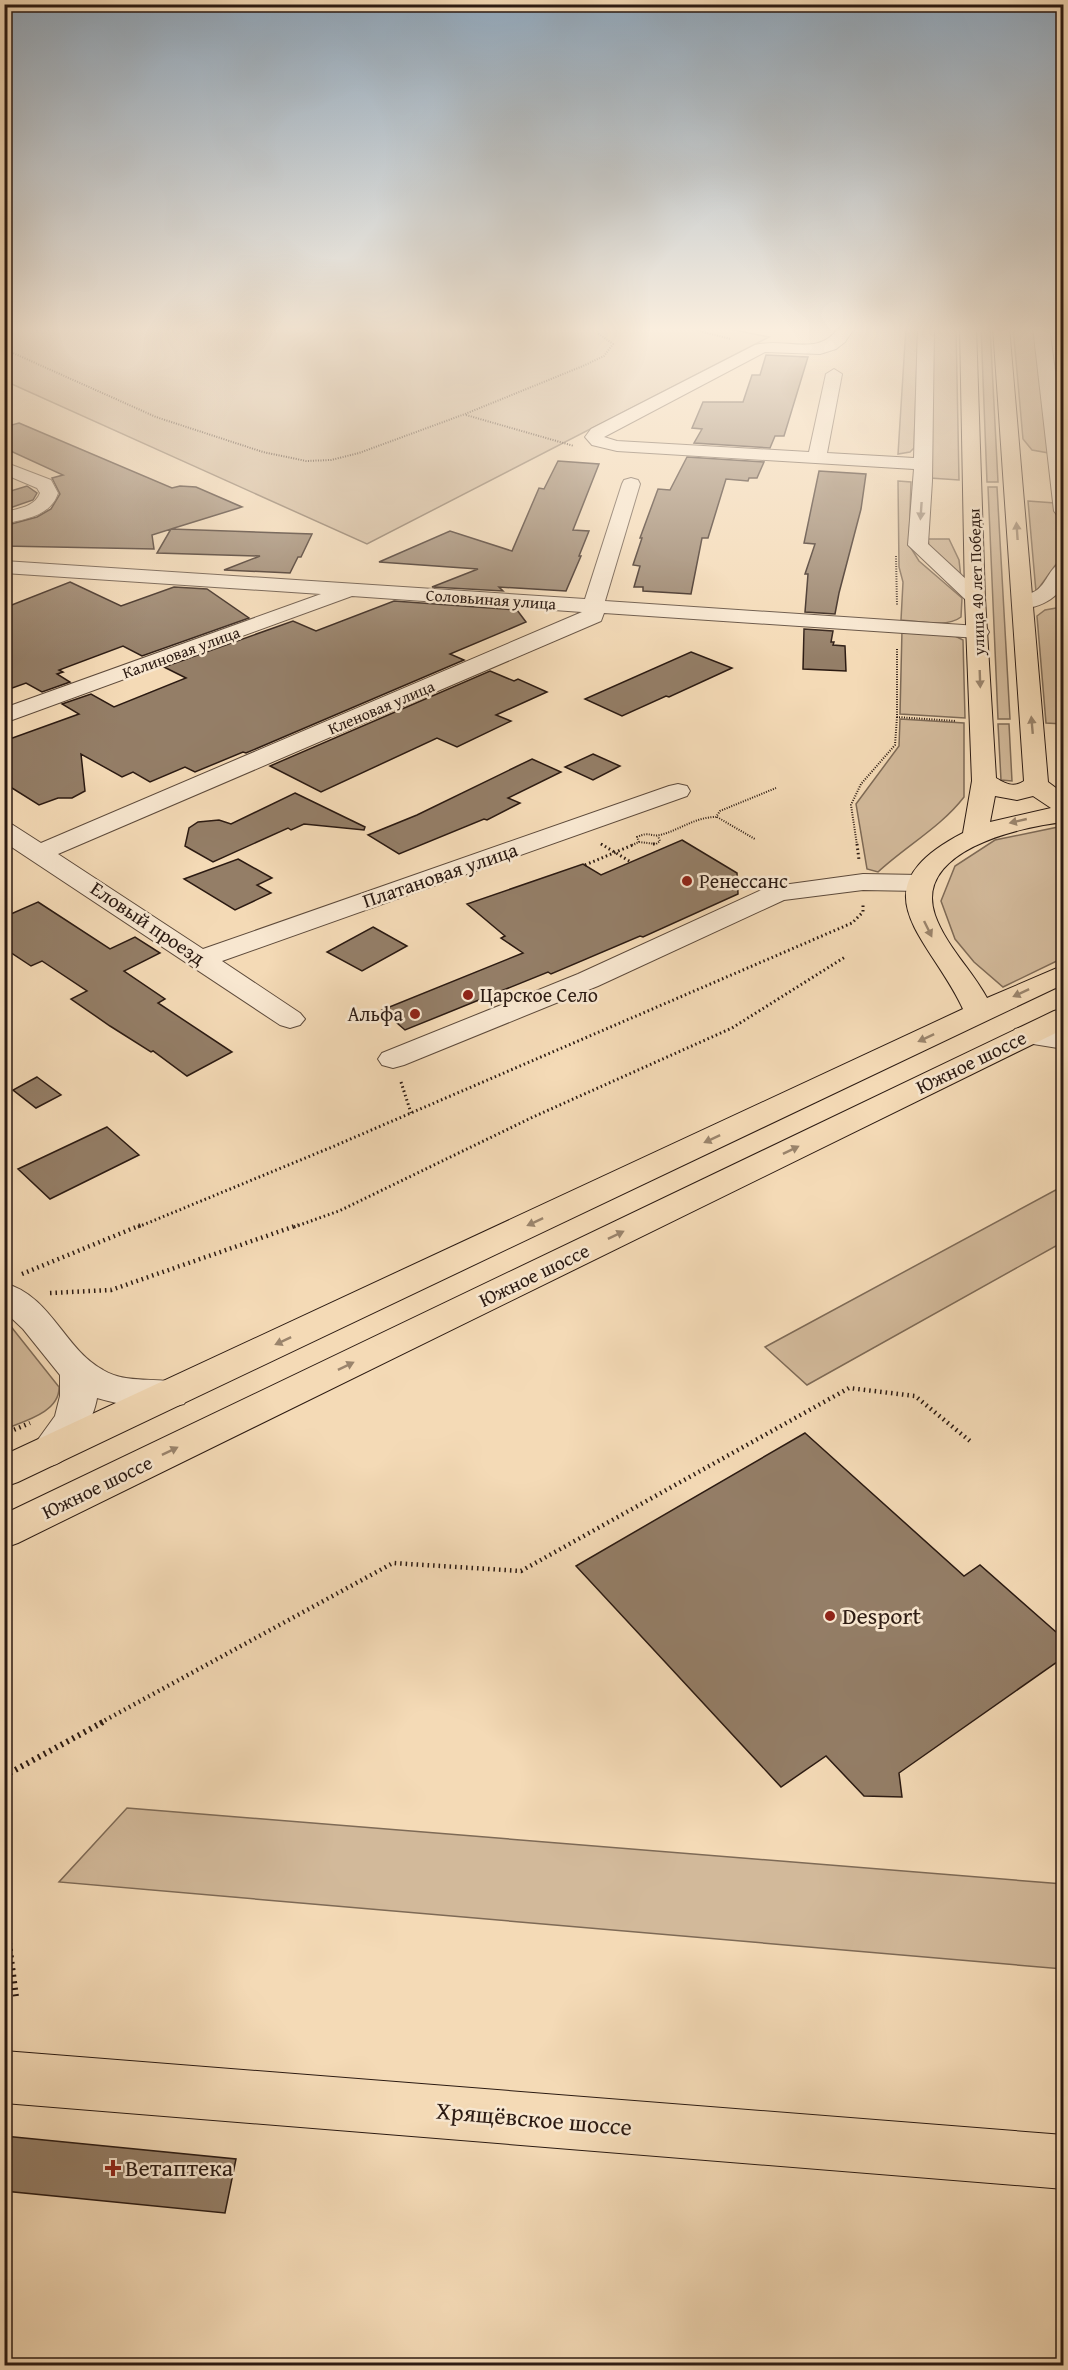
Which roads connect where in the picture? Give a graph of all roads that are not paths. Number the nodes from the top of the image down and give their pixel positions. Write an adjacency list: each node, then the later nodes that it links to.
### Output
1 (595, 438): 7 (street)
2 (821, 438): 7 (street)
3 (924, 438): 8 (street)
4 (971, 438): 19 (main road, улица 40 лет Победы)
5 (1009, 438): 20 (main road, one-way to 5)
6 (1059, 438): 10 (street)
7 (817, 458): 8 (street)
8 (923, 464): 19 (street, one-way to 19)
9 (4, 467): 13 (street)
10 (1061, 470): 12 (street)
11 (631, 484): 22 (street, Кленовая улица)
12 (1064, 511)
13 (4, 518)
14 (4, 567): 16 (street, Соловьиная улица)
15 (1064, 568): 20 (street)
16 (56, 571): 17 (street); 18 (street, Соловьиная улица)
17 (4, 589)
18 (357, 589): 22 (street, Соловьиная улица); 24 (street, Калиновая улица)
19 (975, 598): 23 (main road, улица 40 лет Победы)
20 (1022, 603): 21 (street); 26 (main road, one-way to 20)
21 (1064, 606)
22 (593, 607): 23 (street, Соловьиная улица); 32 (street, Кленовая улица)
23 (978, 632): 25 (main road, улица 40 лет Победы, one-way to 25)
24 (4, 716)
25 (984, 781): 26 (main road); 31 (main road, улица 40 лет Победы)
26 (1036, 783): 28 (main road)
27 (678, 791): 34 (street, Платановая улица)
28 (1064, 805)
29 (1064, 814): 31 (main road, one-way to 31)
30 (4, 830): 32 (street, Еловый проезд)
31 (975, 836): 33 (main road)
32 (41, 852): 34 (street, Еловый проезд)
33 (920, 883): 36 (main road, one-way to 36); 41 (street)
34 (202, 959): 38 (street, Еловый проезд)
35 (1064, 973): 36 (main road, Южное шоссе, one-way to 36)
36 (979, 1013): 44 (main road, Южное шоссе, one-way to 44)
37 (1064, 1017): 39 (main road, Южное шоссе)
38 (290, 1019)
39 (1026, 1035): 40 (street); 47 (main road, Южное шоссе, one-way to 39)
40 (1064, 1040)
41 (393, 1059)
42 (9, 1289): 43 (street)
43 (78, 1372): 44 (street); 45 (street)
44 (171, 1394): 45 (main road, Южное шоссе)
45 (40, 1437): 46 (main road, Южное шоссе)
46 (4, 1472)
47 (4, 1532)
48 (4, 2077): 49 (main road, Хрящёвское шоссе)
49 (1064, 2162)

